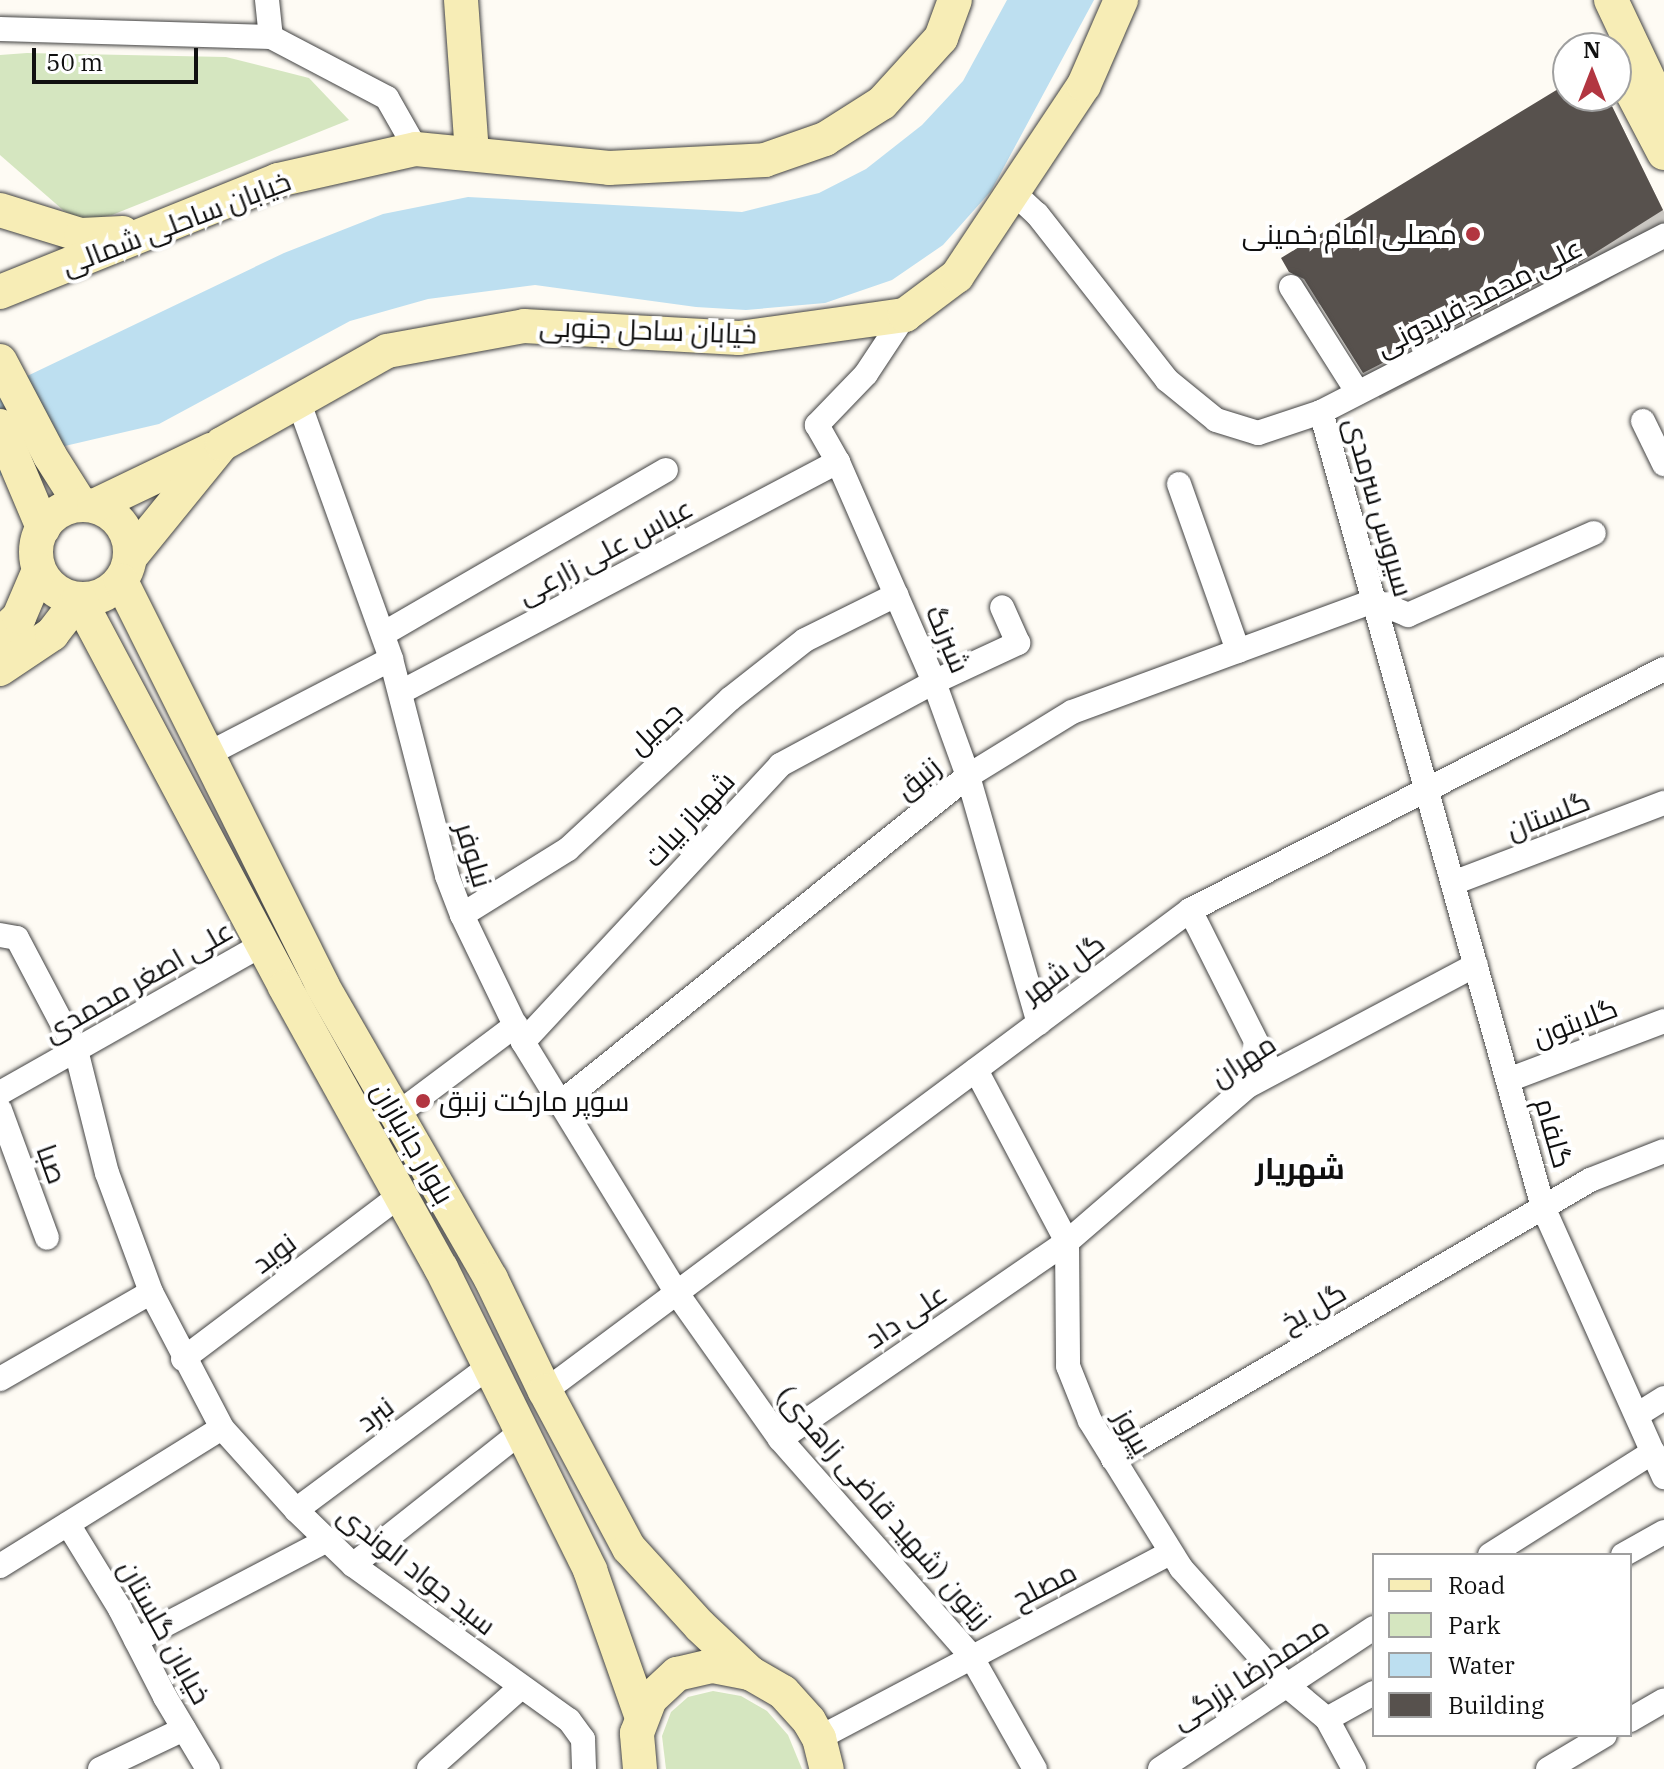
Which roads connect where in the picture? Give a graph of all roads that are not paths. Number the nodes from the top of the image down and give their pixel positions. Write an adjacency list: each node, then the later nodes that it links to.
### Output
1 (267, 0): 9 (street)
2 (955, 0): 14 (main road, خیابان ساحلی شمالی)
3 (1121, 0): 15 (main road, خیابان ساحل جنوبی)
4 (1587, 0): 8 (main road)
5 (1611, 0): 10 (main road)
6 (468, 1): 14 (main road)
7 (0, 29): 9 (street)
8 (1603, 32)
9 (271, 37): 12 (street)
10 (1640, 61): 11 (main road); 13 (main road)
11 (1664, 112)
12 (416, 149): 14 (main road, خیابان ساحلی شمالی); 17 (main road, خیابان ساحلی شمالی)
13 (1664, 153)
14 (472, 154)
15 (1013, 192): 21 (main road, خیابان ساحل جنوبی); 25 (street, سیروس سرمدی)
16 (0, 210): 17 (main road)
17 (143, 232): 20 (main road, خیابان ساحلی شمالی)
18 (1664, 236): 23 (street, علی محمد فریدونی)
19 (1291, 287): 23 (street)
20 (0, 292)
21 (905, 315): 24 (main road, خیابان ساحل جنوبی); 29 (street, شبرنگ)
22 (2, 365): 30 (main road)
23 (1358, 393): 25 (street, علی محمد فریدونی)
24 (298, 400): 28 (main road, خیابان ساحل جنوبی); 43 (street, نیلوفر)
25 (1321, 412): 41 (street, سیروس سرمدی)
26 (1643, 421): 31 (street)
27 (0, 426): 30 (main road)
28 (222, 444): 34 (main road); 37 (main road, خیابان ساحل جنوبی)
29 (838, 462): 39 (street, شبرنگ); 50 (street, عباس علی زارعی)
30 (35, 464): 34 (main road); 35 (main road)
31 (1664, 464)
32 (666, 470): 43 (street)
33 (1179, 484): 45 (street)
34 (88, 506): 35 (main road); 37 (main road)
35 (43, 528): 38 (main road)
36 (1594, 533): 41 (street)
37 (126, 569): 40 (main road); 51 (main road, بلوار جانبازان)
38 (39, 570): 40 (main road); 44 (main road)
39 (896, 595): 49 (street, شبرنگ); 57 (street, جمیل)
40 (79, 599): 47 (main road); 59 (main road, بلوار جانبازان)
41 (1374, 601): 45 (street, زنبق); 53 (street, سیروس سرمدی)
42 (1002, 607): 49 (street, شهباز بیات)
43 (383, 634): 46 (street, نیلوفر)
44 (0, 635)
45 (1238, 651): 52 (street, زنبق)
46 (391, 659): 50 (street, نیلوفر); 51 (street)
47 (0, 669)
48 (1661, 679): 53 (street, گل شهر)
49 (934, 682): 52 (street, شبرنگ); 63 (street, شهباز بیات)
50 (401, 692): 57 (street, نیلوفر)
51 (208, 754): 71 (main road, بلوار جانبازان)
52 (968, 776): 62 (street, شبرنگ); 69 (street, زنبق)
53 (1427, 790): 55 (street, گلفام); 56 (street, گل شهر)
54 (1664, 803): 55 (street, گلستان)
55 (1453, 883): 60 (street, گلفام)
56 (1190, 910): 62 (street, گل شهر); 66 (street)
57 (462, 915): 63 (street, نیلوفر)
58 (0, 935): 64 (street, سید جواد الوندی)
59 (263, 944): 64 (street, علی اصغر محمدی); 73 (main road, بلوار جانبازان)
60 (1476, 965): 66 (street, مهران); 67 (street, گلفام)
61 (1664, 1021): 67 (street, گلابتون)
62 (1039, 1023): 65 (street, گل شهر)
63 (520, 1033): 69 (street, نیلوفر); 71 (street, شهباز بیات)
64 (76, 1050): 68 (street, علی اصغر محمدی); 77 (street, سید جواد الوندی)
65 (976, 1070): 76 (street, پیروز); 78 (street, گل شهر)
66 (1272, 1073): 76 (street, مهران)
67 (1508, 1080): 74 (street, گلفام)
68 (0, 1093)
69 (559, 1104): 78 (street, نیلوفر)
70 (0, 1110): 75 (street, صبا)
71 (396, 1115): 82 (main road, بلوار جانبازان)
72 (1664, 1151): 74 (street, گل یخ)
73 (401, 1195): 79 (street, نوید); 80 (main road, بلوار جانبازان)
74 (1543, 1207): 84 (street, گلفام); 89 (street, گل یخ)
75 (47, 1238)
76 (1067, 1242): 87 (street, علی داد); 89 (street, پیروز)
77 (151, 1292): 79 (street, سید جواد الوندی); 81 (street)
78 (676, 1292): 82 (street, گل شهر); 87 (street, زیتون (شهید قاضی زاهدی))
79 (183, 1359): 85 (street, سید جواد الوندی)
80 (490, 1366): 86 (main road, بلوار جانبازان); 91 (street, نبرد)
81 (0, 1379)
82 (545, 1391): 103 (main road, بلوار جانبازان)
83 (1664, 1398): 84 (street)
84 (1637, 1415): 88 (street, گلفام)
85 (222, 1428): 91 (street, سید جواد الوندی); 92 (street)
86 (522, 1431): 98 (street); 108 (main road, بلوار جانبازان)
87 (780, 1439): 102 (street, زیتون (شهید قاضی زاهدی))
88 (1653, 1452): 90 (street, گلفام); 96 (street)
89 (1113, 1459): 95 (street, پیروز)
90 (1664, 1477)
91 (296, 1510): 94 (street, سید جواد الوندی)
92 (68, 1524): 99 (street); 101 (street, خیابان گلستان)
93 (1664, 1532): 97 (street)
94 (327, 1540): 98 (street, سید جواد الوندی); 101 (street)
95 (1170, 1553): 102 (street, مصلح); 104 (street, پیروز)
96 (1493, 1553)
97 (1627, 1553)
98 (353, 1565): 105 (street, سید جواد الوندی)
99 (0, 1566)
100 (1372, 1629): 104 (street, محمدرضا بزرگی)
101 (136, 1640): 111 (street, خیابان گلستان)
102 (971, 1656): 113 (street, مصلح); 119 (street, زیتون (شهید قاضی زاهدی))
103 (750, 1673): 108 (main road); 113 (main road)
104 (1285, 1684): 109 (street, پیروز); 120 (street, محمدرضا بزرگی)
105 (521, 1687): 116 (street); 117 (street, سید جواد الوندی)
106 (1372, 1694): 109 (street)
107 (1664, 1700): 110 (street)
108 (641, 1715): 118 (main road)
109 (1327, 1719): 121 (street, پیروز)
110 (1632, 1719)
111 (184, 1729): 114 (street); 115 (street, خیابان گلستان)
112 (1602, 1737): 122 (street)
113 (823, 1754)
114 (100, 1769)
115 (208, 1769)
116 (429, 1769)
117 (584, 1769)
118 (640, 1769)
119 (1035, 1769)
120 (1160, 1769)
121 (1354, 1769)
122 (1548, 1769)

